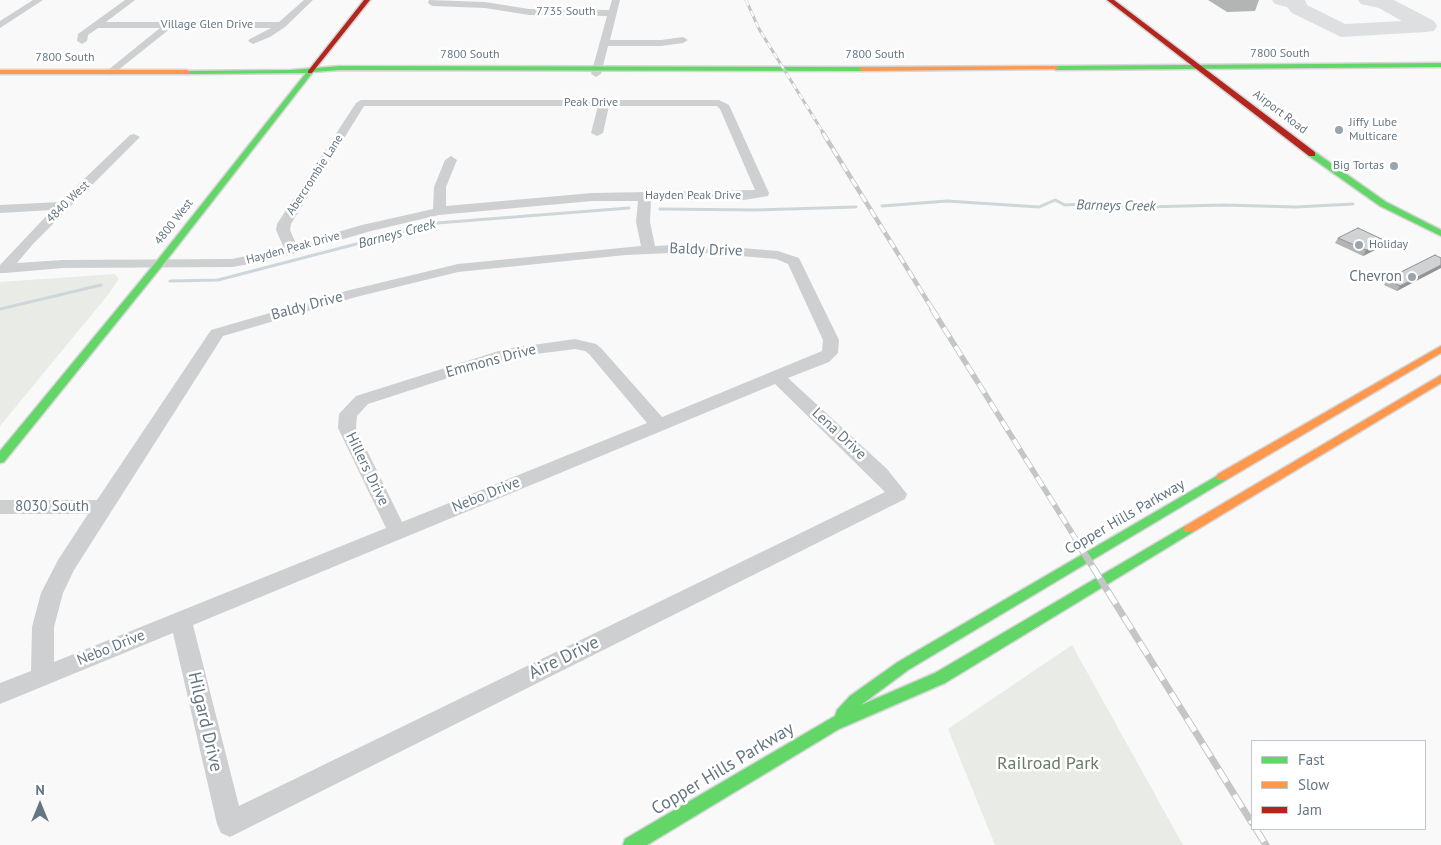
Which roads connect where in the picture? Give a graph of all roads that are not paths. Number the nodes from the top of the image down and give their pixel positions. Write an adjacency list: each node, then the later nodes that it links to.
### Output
1 (39, 0): 10 (street)
2 (131, 0): 14 (street)
3 (309, 0): 16 (street)
4 (367, 0): 26 (main road, 4800 West)
5 (521, 0): 11 (street)
6 (616, 0): 12 (street)
7 (1110, 0): 23 (main road, Airport Road)
8 (432, 2): 11 (street, 7735 South)
9 (9, 8): 10 (street)
10 (27, 8): 13 (street)
11 (516, 10): 12 (street, 7735 South)
12 (611, 13): 20 (street)
13 (0, 25)
14 (96, 25): 15 (street, Village Glen Drive); 18 (street)
15 (169, 25): 16 (street, Village Glen Drive); 25 (street)
16 (282, 25): 19 (street)
17 (684, 40): 20 (street)
18 (82, 41)
19 (253, 41)
20 (603, 43): 22 (street)
21 (1441, 66): 23 (main road, 7800 South)
22 (597, 71): 23 (main road, 7800 South); 26 (main road, 7800 South)
23 (1204, 71): 27 (main road, 7800 South); 38 (main road, Airport Road)
24 (0, 72): 25 (main road, 7800 South)
25 (112, 72): 26 (main road, 7800 South)
26 (309, 72): 42 (main road, 4800 West)
27 (1441, 72)
28 (362, 103): 29 (street, Peak Drive); 39 (street, Abercrombie Lane)
29 (604, 103): 30 (street); 33 (street, Peak Drive)
30 (597, 133)
31 (134, 137): 35 (street, 4840 West)
32 (452, 160): 37 (street)
33 (763, 193): 34 (street, Hayden Peak Drive)
34 (646, 196): 37 (street, Hayden Peak Drive); 40 (street)
35 (64, 206): 36 (street); 43 (street, 4840 West)
36 (0, 209)
37 (439, 211): 39 (street, Hayden Peak Drive)
38 (1441, 233)
39 (292, 250): 42 (street, Hayden Peak Drive)
40 (649, 250): 41 (street, Baldy Drive); 52 (street, Baldy Drive)
41 (788, 257): 45 (street, Nebo Drive)
42 (159, 264): 43 (street, Hayden Peak Drive); 49 (main road, 4800 West)
43 (2, 269)
44 (1441, 349): 57 (main road, Copper Hills Parkway)
45 (777, 377): 48 (street, Nebo Drive); 50 (street, Lena Drive)
46 (1441, 378): 57 (main road, Copper Hills Parkway)
47 (353, 407): 48 (street, Emmons Drive); 53 (street, Hillers Drive)
48 (659, 425): 53 (street, Nebo Drive)
49 (0, 459)
50 (898, 494): 58 (street, Aire Drive)
51 (0, 507): 52 (street, 8030 South)
52 (103, 507): 55 (street, Baldy Drive)
53 (397, 531): 54 (street, Nebo Drive)
54 (181, 620): 55 (street, Nebo Drive); 58 (street, Hilgard Drive)
55 (42, 676): 56 (street, Nebo Drive)
56 (0, 694)
57 (834, 724): 59 (main road, Copper Hills Parkway)
58 (230, 824)
59 (631, 845)

